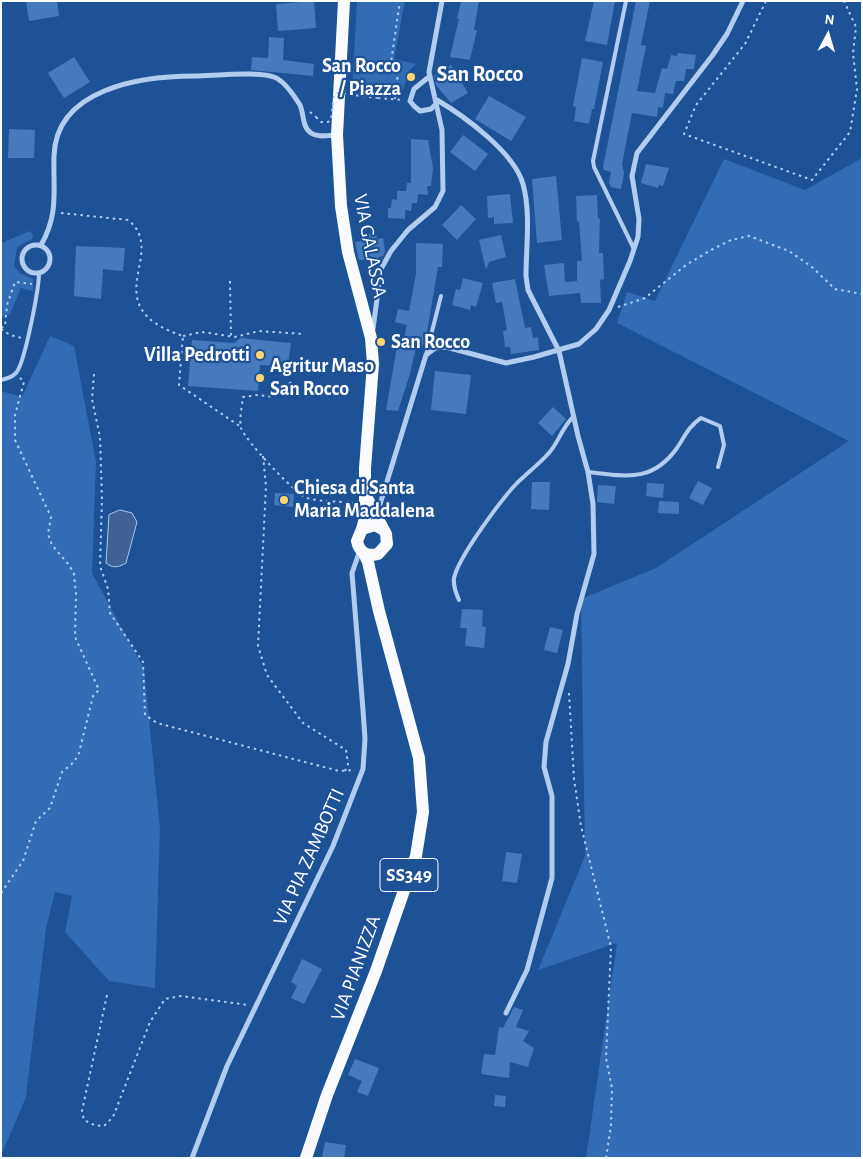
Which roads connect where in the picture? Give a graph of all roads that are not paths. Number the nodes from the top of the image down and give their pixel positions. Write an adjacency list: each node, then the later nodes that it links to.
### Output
1 (344, 1): 7 (main road, VIA GALASSA)
2 (442, 1): 5 (street)
3 (626, 1): 9 (lane)
4 (743, 1): 9 (street)
5 (430, 76): 6 (street); 6 (street)
6 (437, 101): 12 (street); 13 (street)
7 (337, 135): 8 (street); 12 (main road, VIA GALASSA)
8 (41, 245): 10 (street); 10 (street)
9 (634, 249): 13 (street)
10 (39, 273): 15 (lane)
11 (442, 296): 14 (lane)
12 (371, 338): 20 (main road, VIA GALASSA)
13 (559, 351): 14 (street); 16 (street)
14 (426, 355): 19 (street)
15 (1, 380)
16 (573, 417): 18 (street); 27 (lane)
17 (718, 467): 18 (lane)
18 (588, 472): 28 (street)
19 (385, 488): 20 (street); 21 (street)
20 (366, 498): 21 (main road, VIA GALASSA); 22 (main road, VIA GALASSA)
21 (376, 519): 23 (main road, VIA GALASSA)
22 (362, 528): 23 (main road); 24 (main road, VIA PIANIZZA / SS349)
23 (384, 530): 25 (main road, VIA PIANIZZA / SS349)
24 (362, 551): 25 (main road); 26 (main road, VIA PIANIZZA / SS349); 29 (street, VIA PIA ZAMBOTTI)
25 (382, 552): 26 (main road, VIA PIANIZZA / SS349)
26 (374, 583): 30 (main road, VIA PIANIZZA / SS349)
27 (459, 600)
28 (506, 1013)
29 (192, 1158)
30 (306, 1158)

